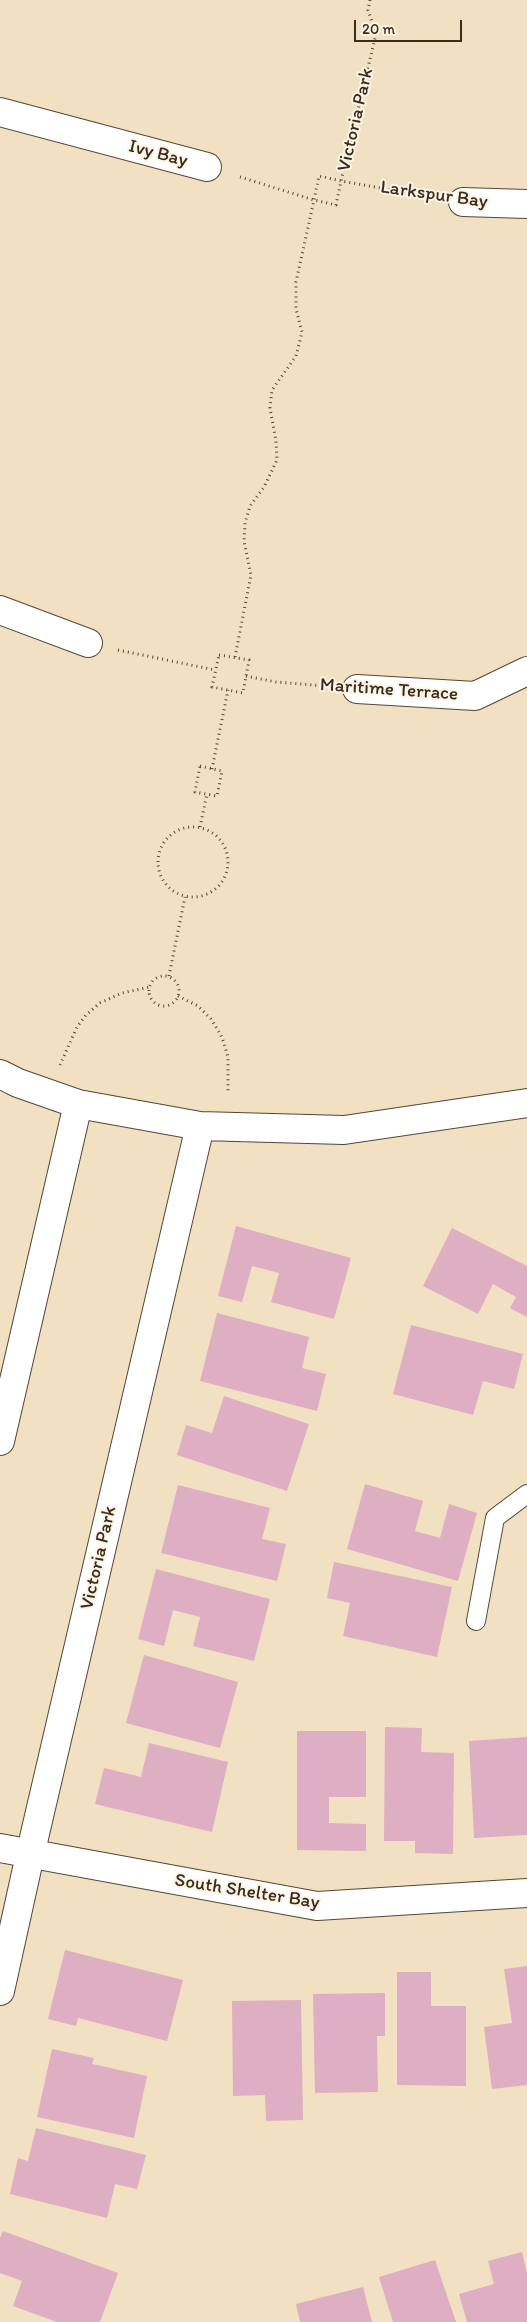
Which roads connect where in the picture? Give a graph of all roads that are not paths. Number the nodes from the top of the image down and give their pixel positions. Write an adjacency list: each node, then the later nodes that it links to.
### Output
1 (0, 112): 2 (street, Ivy Bay)
2 (208, 167)
3 (464, 202): 4 (street, Larkspur Bay)
4 (527, 204)
5 (0, 610): 6 (street)
6 (88, 643)
7 (527, 671): 8 (street, Maritime Terrace)
8 (356, 689)
9 (0, 1074): 11 (street)
10 (527, 1103): 12 (street)
11 (78, 1104): 12 (street); 13 (street)
12 (200, 1126): 17 (street, Victoria Park)
13 (0, 1441)
14 (527, 1494): 15 (lane)
15 (476, 1621)
16 (0, 1848): 17 (street, South Shelter Bay)
17 (30, 1855): 18 (street, South Shelter Bay); 19 (street, Victoria Park)
18 (527, 1893)
19 (0, 1991)

